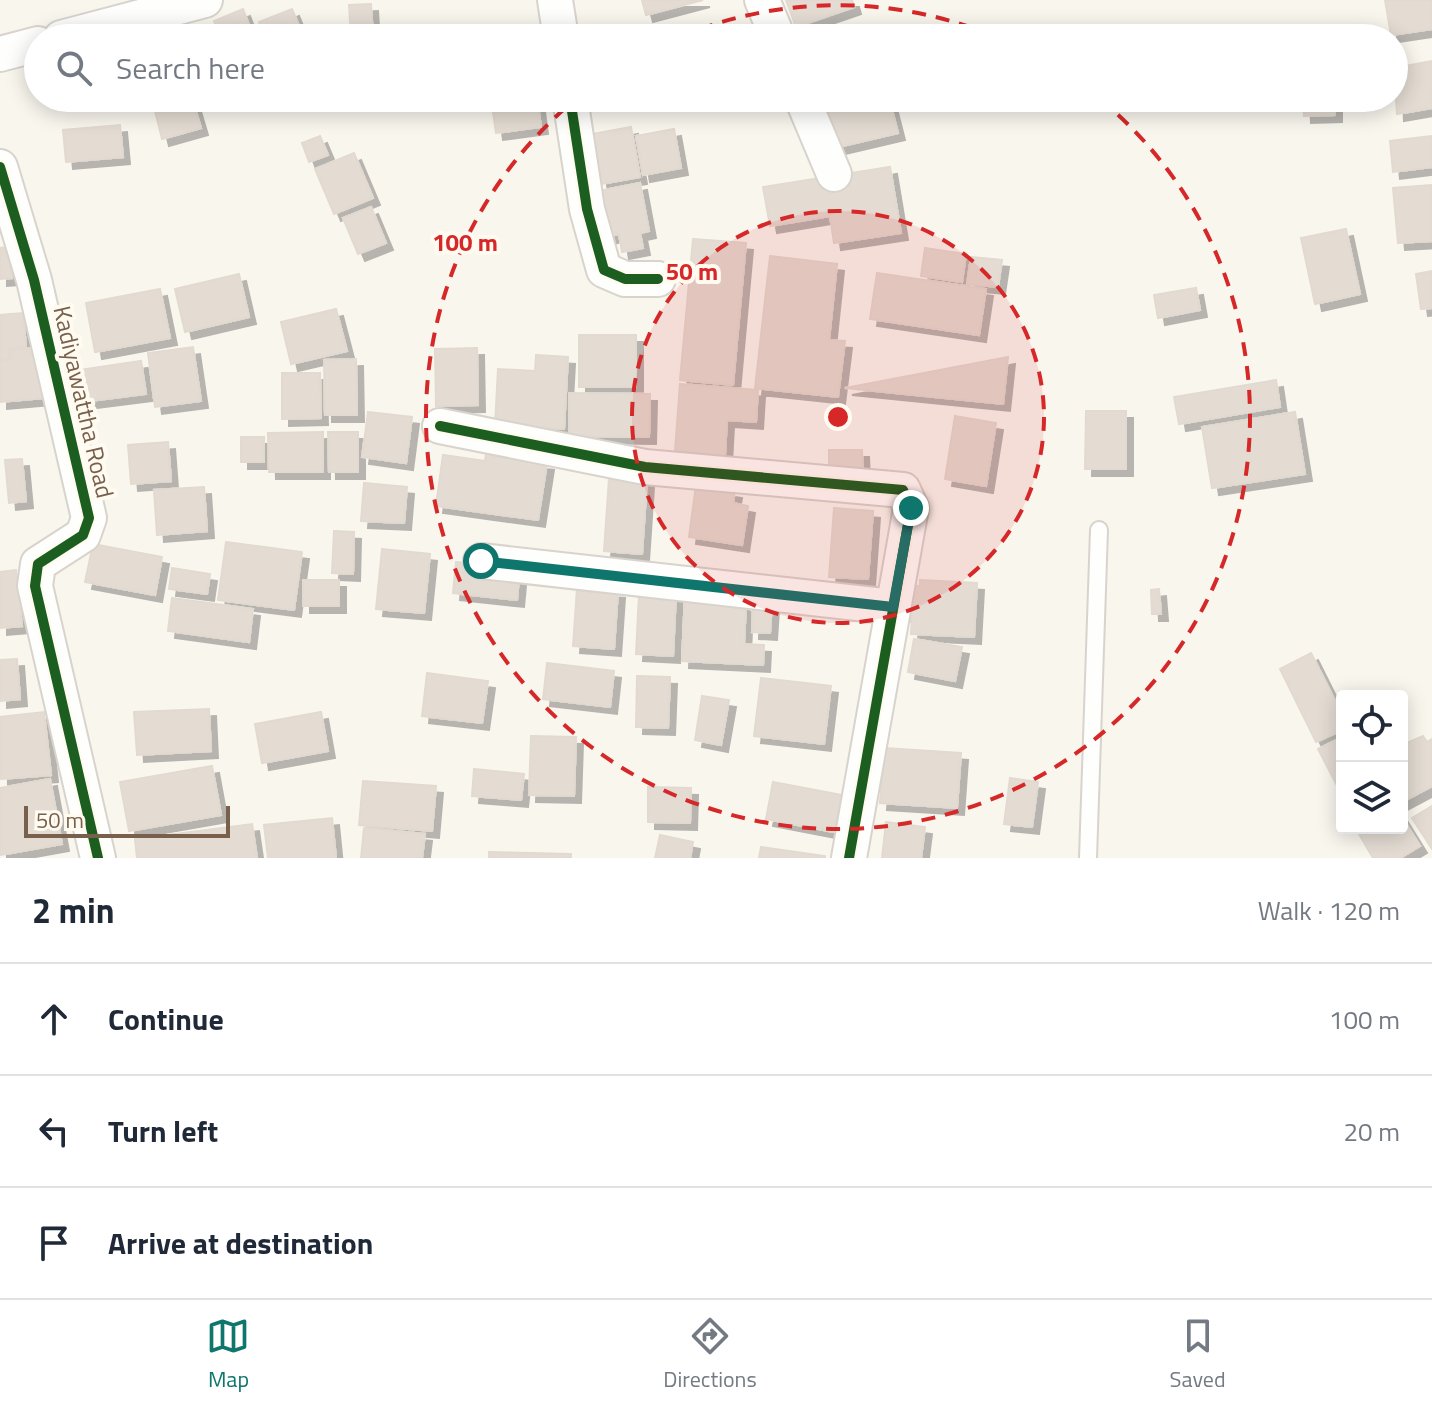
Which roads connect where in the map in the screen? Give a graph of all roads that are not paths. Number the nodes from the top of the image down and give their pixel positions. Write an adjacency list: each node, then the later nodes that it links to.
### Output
1 (205, 0): 4 (street)
2 (555, 0): 5 (street)
3 (762, 0): 6 (street)
4 (114, 24)
5 (559, 24)
6 (772, 24)
7 (24, 48): 8 (street)
8 (0, 54)
9 (572, 112): 13 (street)
10 (808, 112): 12 (street)
11 (0, 167): 18 (street, Kadiyawattha Road)
12 (834, 174)
13 (658, 279)
14 (440, 426): 17 (street)
15 (1099, 530): 20 (lane)
16 (481, 561): 17 (street)
17 (893, 607): 19 (street)
18 (98, 858)
19 (849, 858)
20 (1088, 858)

